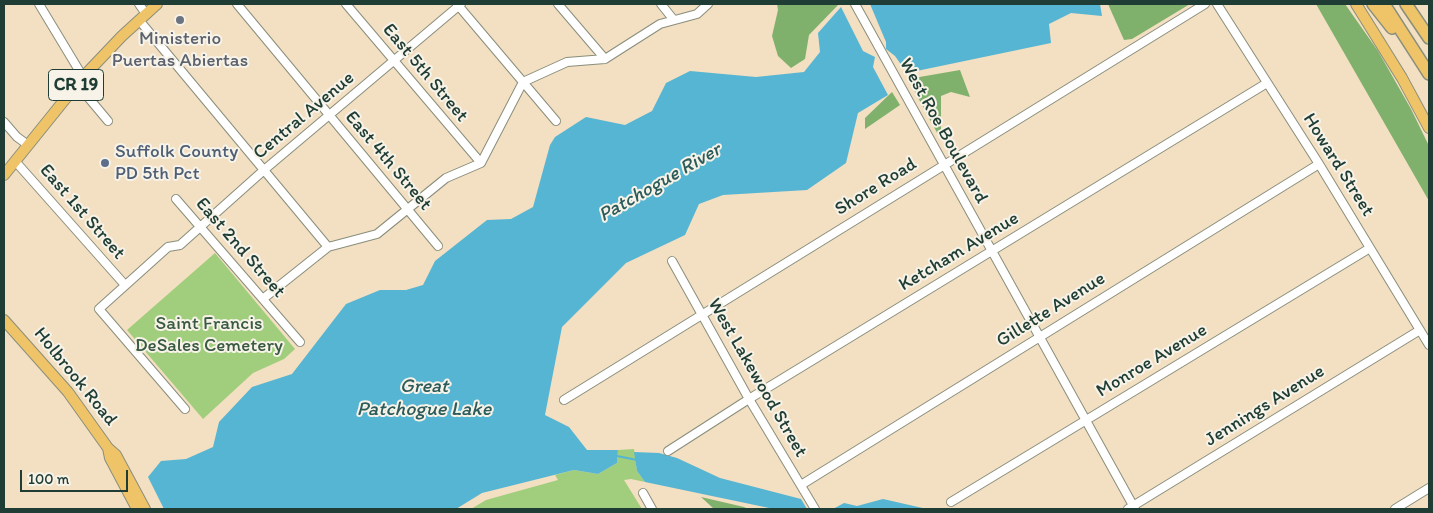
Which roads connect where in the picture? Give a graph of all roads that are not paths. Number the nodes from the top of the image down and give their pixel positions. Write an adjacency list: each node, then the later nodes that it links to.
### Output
1 (39, 4): 24 (street)
2 (139, 4): 17 (street)
3 (158, 4): 17 (main road, CR 19)
4 (237, 4): 27 (street, East 4th Street)
5 (346, 4): 22 (street, East 5th Street)
6 (459, 4): 22 (street, Central Avenue); 25 (street)
7 (558, 4): 20 (street)
8 (661, 4): 18 (street)
9 (708, 4): 18 (street)
10 (855, 4): 36 (street, West Roe Boulevard)
11 (1205, 4): 36 (street, Shore Road)
12 (1217, 4): 26 (street, Howard Street)
13 (1356, 4): 31 (main road)
14 (1373, 4): 21 (highway)
15 (1384, 4): 21 (highway)
16 (1406, 4): 19 (highway)
17 (143, 17): 24 (main road, CR 19); 37 (street)
18 (673, 19): 20 (street)
19 (1429, 38)
20 (605, 59): 25 (street)
21 (1420, 60): 23 (highway)
22 (393, 62): 27 (street, Central Avenue); 34 (street, East 5th Street)
23 (1429, 74)
24 (80, 80): 28 (street); 32 (main road, CR 19)
25 (523, 82): 29 (street); 34 (street)
26 (1267, 83): 35 (street, Howard Street); 45 (street, Ketcham Avenue)
27 (329, 116): 37 (street, Central Avenue); 40 (street, East 4th Street)
28 (108, 121)
29 (556, 121)
30 (4, 122): 32 (street)
31 (1429, 128)
32 (28, 145): 33 (main road, CR 19)
33 (15, 161): 38 (main road, CR 19); 47 (street, East 1st Street)
34 (481, 163): 40 (street)
35 (1319, 164): 44 (street, Howard Street); 54 (street, Gillette Avenue)
36 (943, 165): 45 (street, West Roe Boulevard); 50 (street, Shore Road)
37 (264, 170): 41 (street, Central Avenue); 43 (street)
38 (4, 175)
39 (176, 199): 41 (street, East 2nd Street)
40 (407, 211): 42 (street, East 4th Street); 43 (street)
41 (200, 228): 47 (street, Central Avenue); 48 (street, East 2nd Street)
42 (438, 246)
43 (328, 247): 48 (street)
44 (1370, 248): 53 (street, Howard Street); 60 (street, Monroe Avenue)
45 (991, 252): 54 (street, West Roe Boulevard); 57 (street, Ketcham Avenue)
46 (672, 261): 50 (street, West Lakewood Street)
47 (125, 285): 59 (street, Central Avenue)
48 (264, 298): 55 (street, East 2nd Street)
49 (4, 313): 52 (main road, Holbrook Road)
50 (702, 314): 57 (street, West Lakewood Street); 58 (street, Shore Road)
51 (4, 320): 52 (main road, Holbrook Road)
52 (14, 329): 61 (main road, Holbrook Road)
53 (1420, 330): 56 (street, Howard Street); 67 (street, Jennings Avenue)
54 (1039, 336): 60 (street, West Roe Boulevard); 63 (street, Gillette Avenue)
55 (300, 342)
56 (1429, 345)
57 (749, 399): 62 (street, Ketcham Avenue); 63 (street, West Lakewood Street)
58 (564, 400)
59 (185, 409)
60 (1086, 420): 66 (street, Monroe Avenue); 67 (street, West Roe Boulevard)
61 (108, 448): 68 (main road, Holbrook Road); 69 (main road, Holbrook Road)
62 (668, 451)
63 (801, 485): 71 (street, West Lakewood Street)
64 (1429, 488): 72 (street)
65 (643, 493): 70 (street)
66 (951, 502)
67 (1132, 508)
68 (137, 509)
69 (145, 509)
70 (652, 509)
71 (815, 509)
72 (1395, 509)

